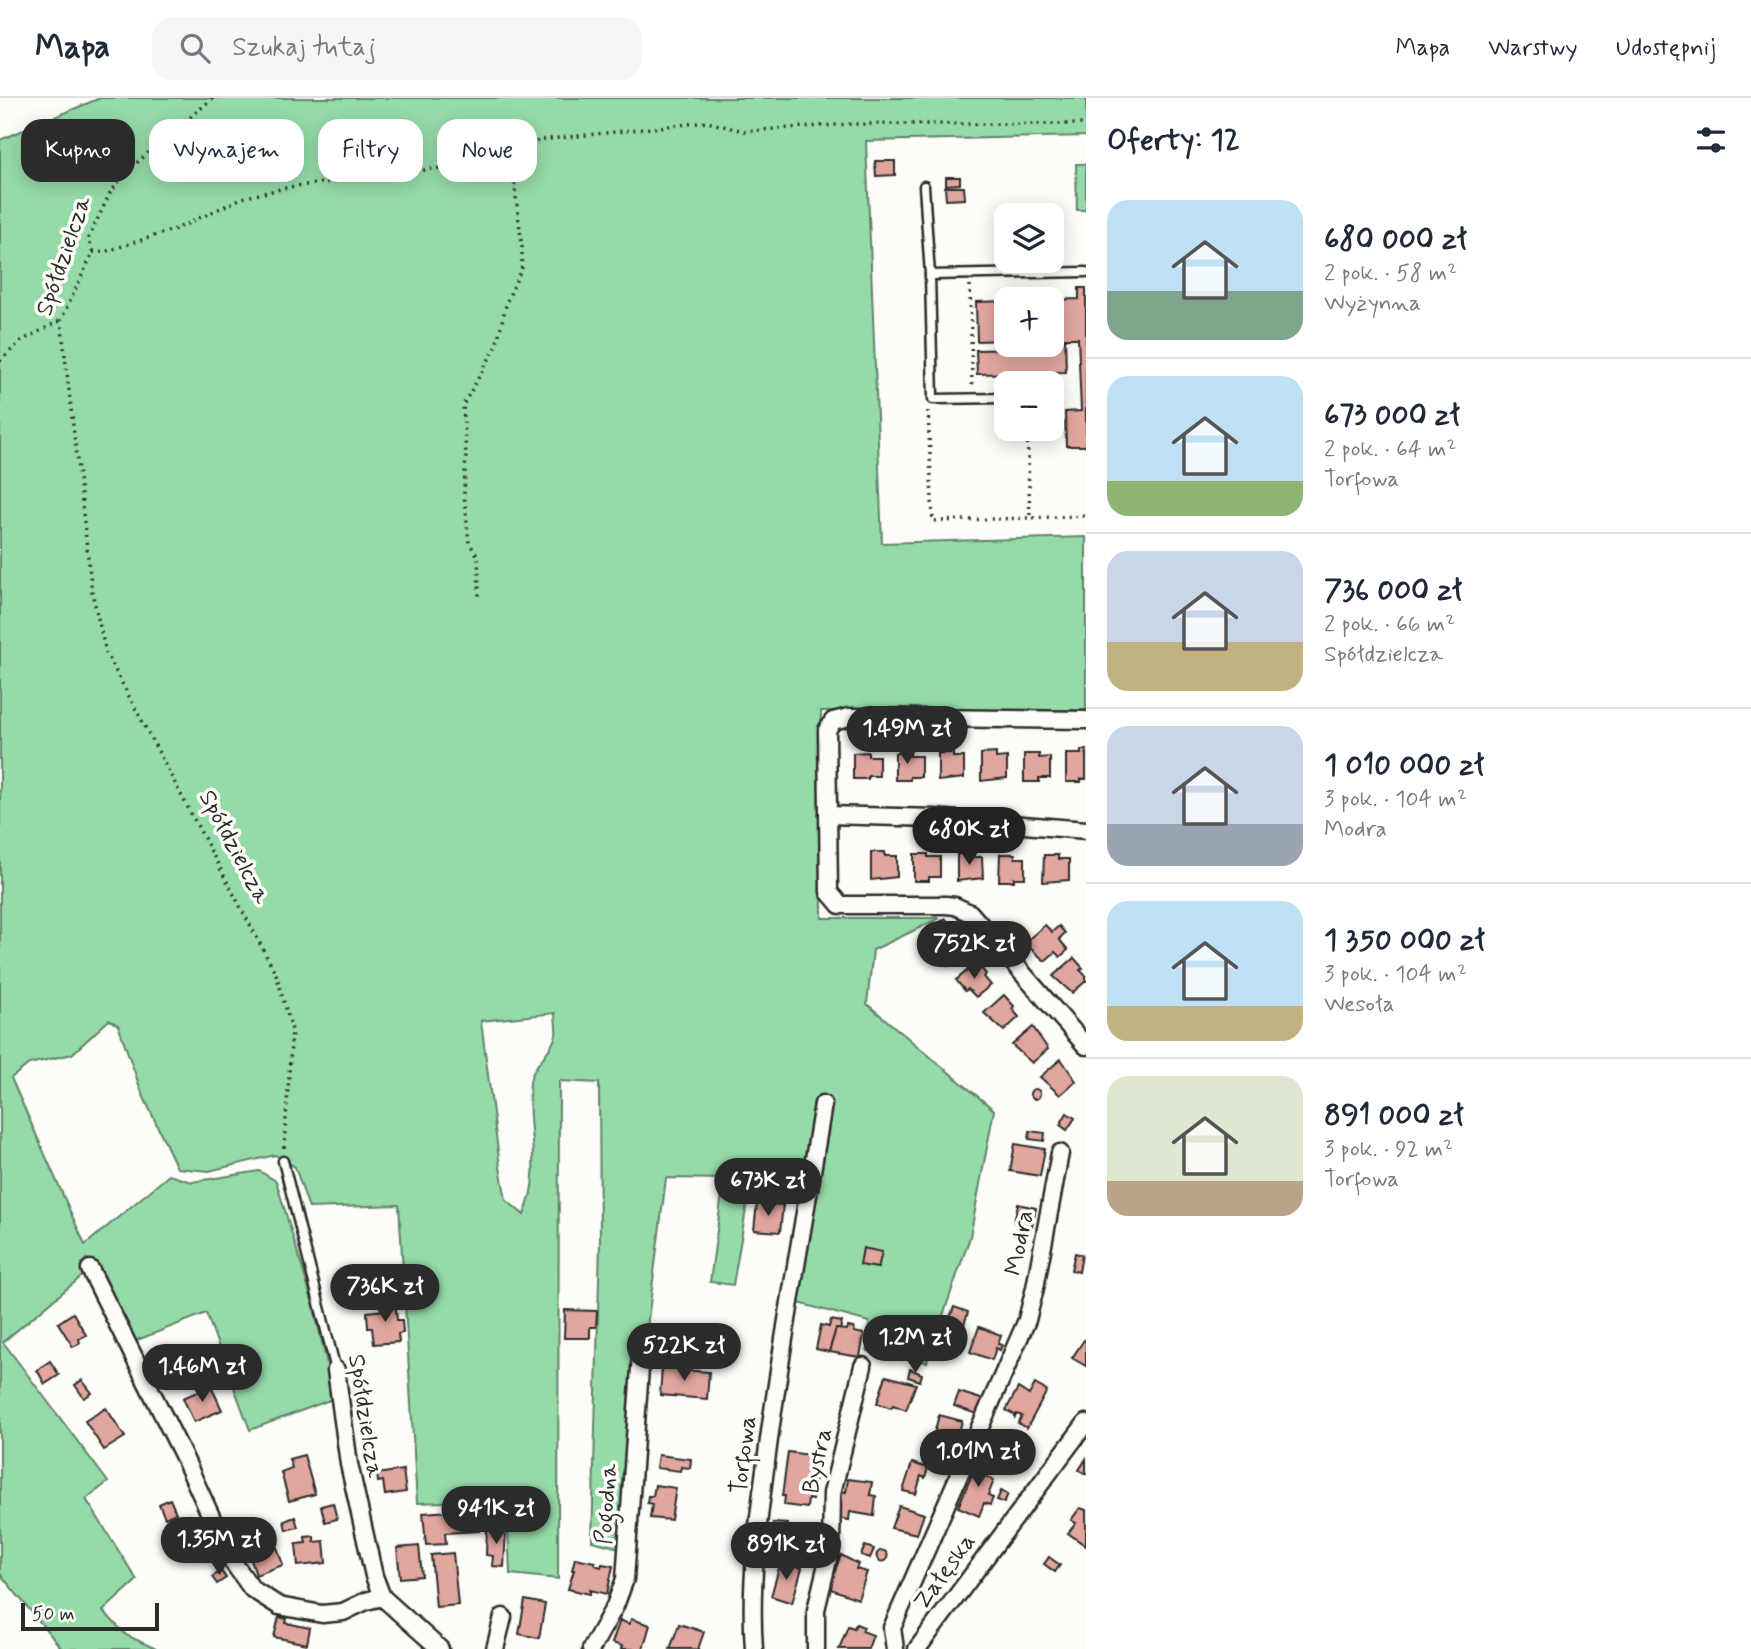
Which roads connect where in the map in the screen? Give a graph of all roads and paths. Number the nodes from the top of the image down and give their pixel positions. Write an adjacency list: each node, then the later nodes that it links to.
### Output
1 (213, 98): 7 (path, Spółdzielcza)
2 (1086, 124): 3 (path)
3 (537, 141)
4 (437, 168): 7 (path)
5 (514, 182): 19 (path)
6 (924, 186): 9 (lane)
7 (93, 252): 11 (path, Spółdzielcza)
8 (1086, 272): 9 (lane)
9 (930, 275): 13 (lane)
10 (970, 284): 13 (path)
11 (61, 320): 12 (path); 26 (path, Spółdzielcza)
12 (0, 361)
13 (973, 398): 14 (lane)
14 (994, 398)
15 (929, 414): 18 (path)
16 (1027, 441): 18 (path)
17 (1086, 516): 18 (path)
18 (1030, 518)
19 (479, 599)
20 (1086, 720): 21 (street)
21 (828, 815): 22 (street); 23 (street)
22 (1086, 830)
23 (1086, 1046)
24 (823, 1104): 37 (street, Torfowa)
25 (1060, 1153): 39 (street, Modra)
26 (283, 1161): 30 (lane, Spółdzielcza)
27 (90, 1269): 32 (street)
28 (641, 1354): 36 (street, Pogodna)
29 (863, 1366): 38 (street, Bystra)
30 (336, 1370): 32 (street, Spółdzielcza)
31 (1086, 1423): 40 (street, Załęska)
32 (382, 1597): 34 (street)
33 (503, 1617): 35 (street)
34 (440, 1649)
35 (495, 1649)
36 (591, 1649)
37 (754, 1649)
38 (816, 1649)
39 (895, 1649)
40 (917, 1649)

